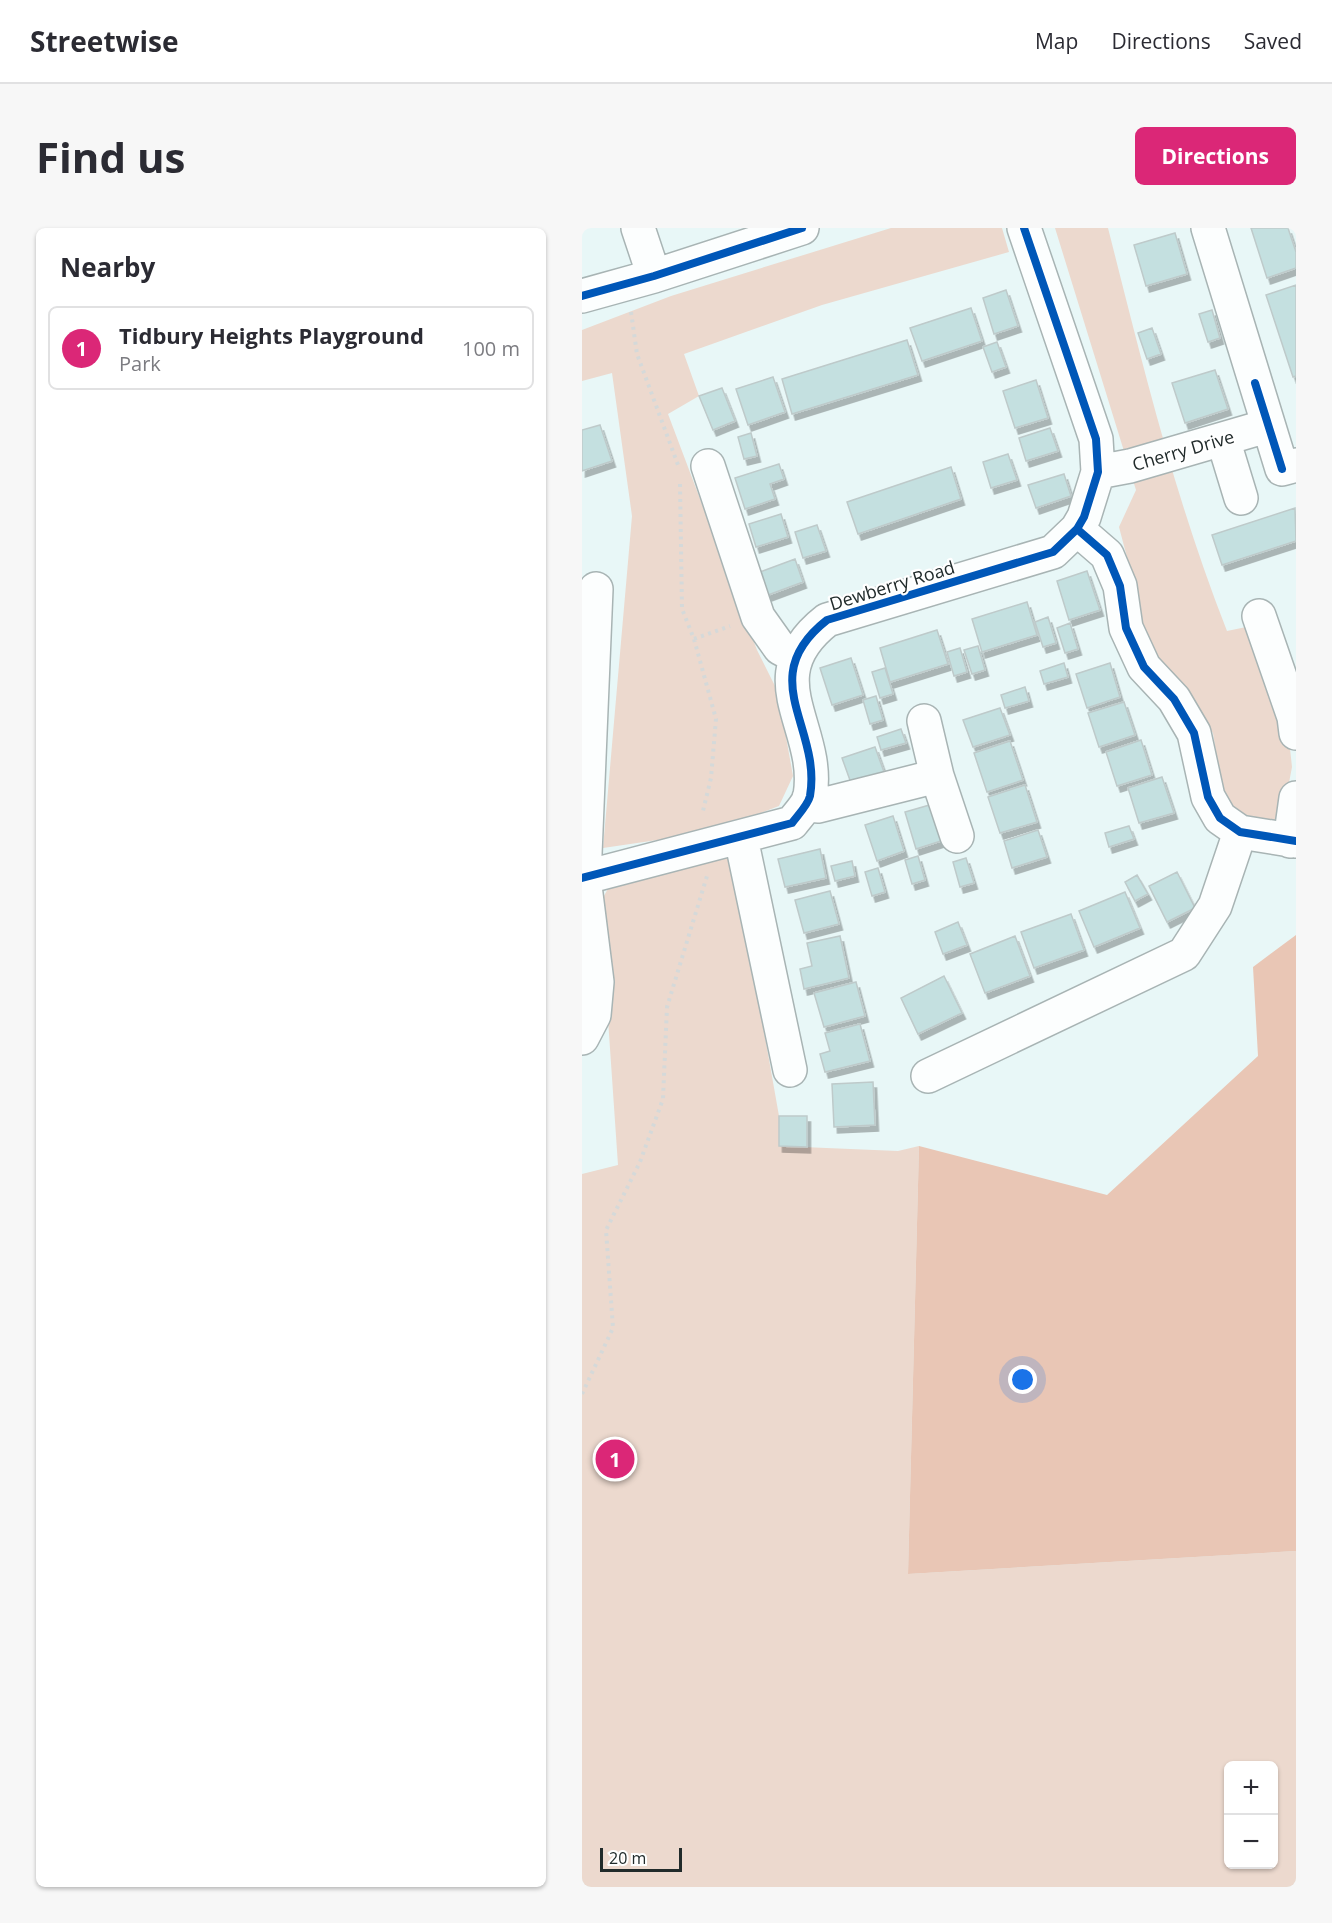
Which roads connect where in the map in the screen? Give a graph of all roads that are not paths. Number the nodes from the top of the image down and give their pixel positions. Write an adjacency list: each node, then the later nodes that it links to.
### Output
1 (638, 228): 5 (street)
2 (802, 228): 5 (street)
3 (1024, 228): 11 (street, Dewberry Road)
4 (1208, 228): 7 (street)
5 (654, 276): 6 (street)
6 (582, 296)
7 (1267, 426): 8 (street, Cherry Drive); 10 (street)
8 (1223, 439): 11 (street, Cherry Drive); 12 (street)
9 (708, 466): 16 (street)
10 (1289, 467)
11 (1098, 472): 13 (street, Dewberry Road)
12 (1241, 498)
13 (1077, 529): 16 (street, Dewberry Road); 22 (street)
14 (596, 589): 26 (street)
15 (1259, 616): 18 (street)
16 (795, 656): 20 (street, Dewberry Road)
17 (924, 721): 19 (street)
18 (1296, 733)
19 (937, 776): 20 (street); 23 (street)
20 (809, 798): 24 (street)
21 (1296, 798): 25 (street)
22 (1240, 832): 25 (street); 29 (street)
23 (957, 836)
24 (741, 838): 26 (street); 28 (street)
25 (1293, 841)
26 (583, 878): 27 (street)
27 (582, 1038)
28 (790, 1070)
29 (928, 1076)

